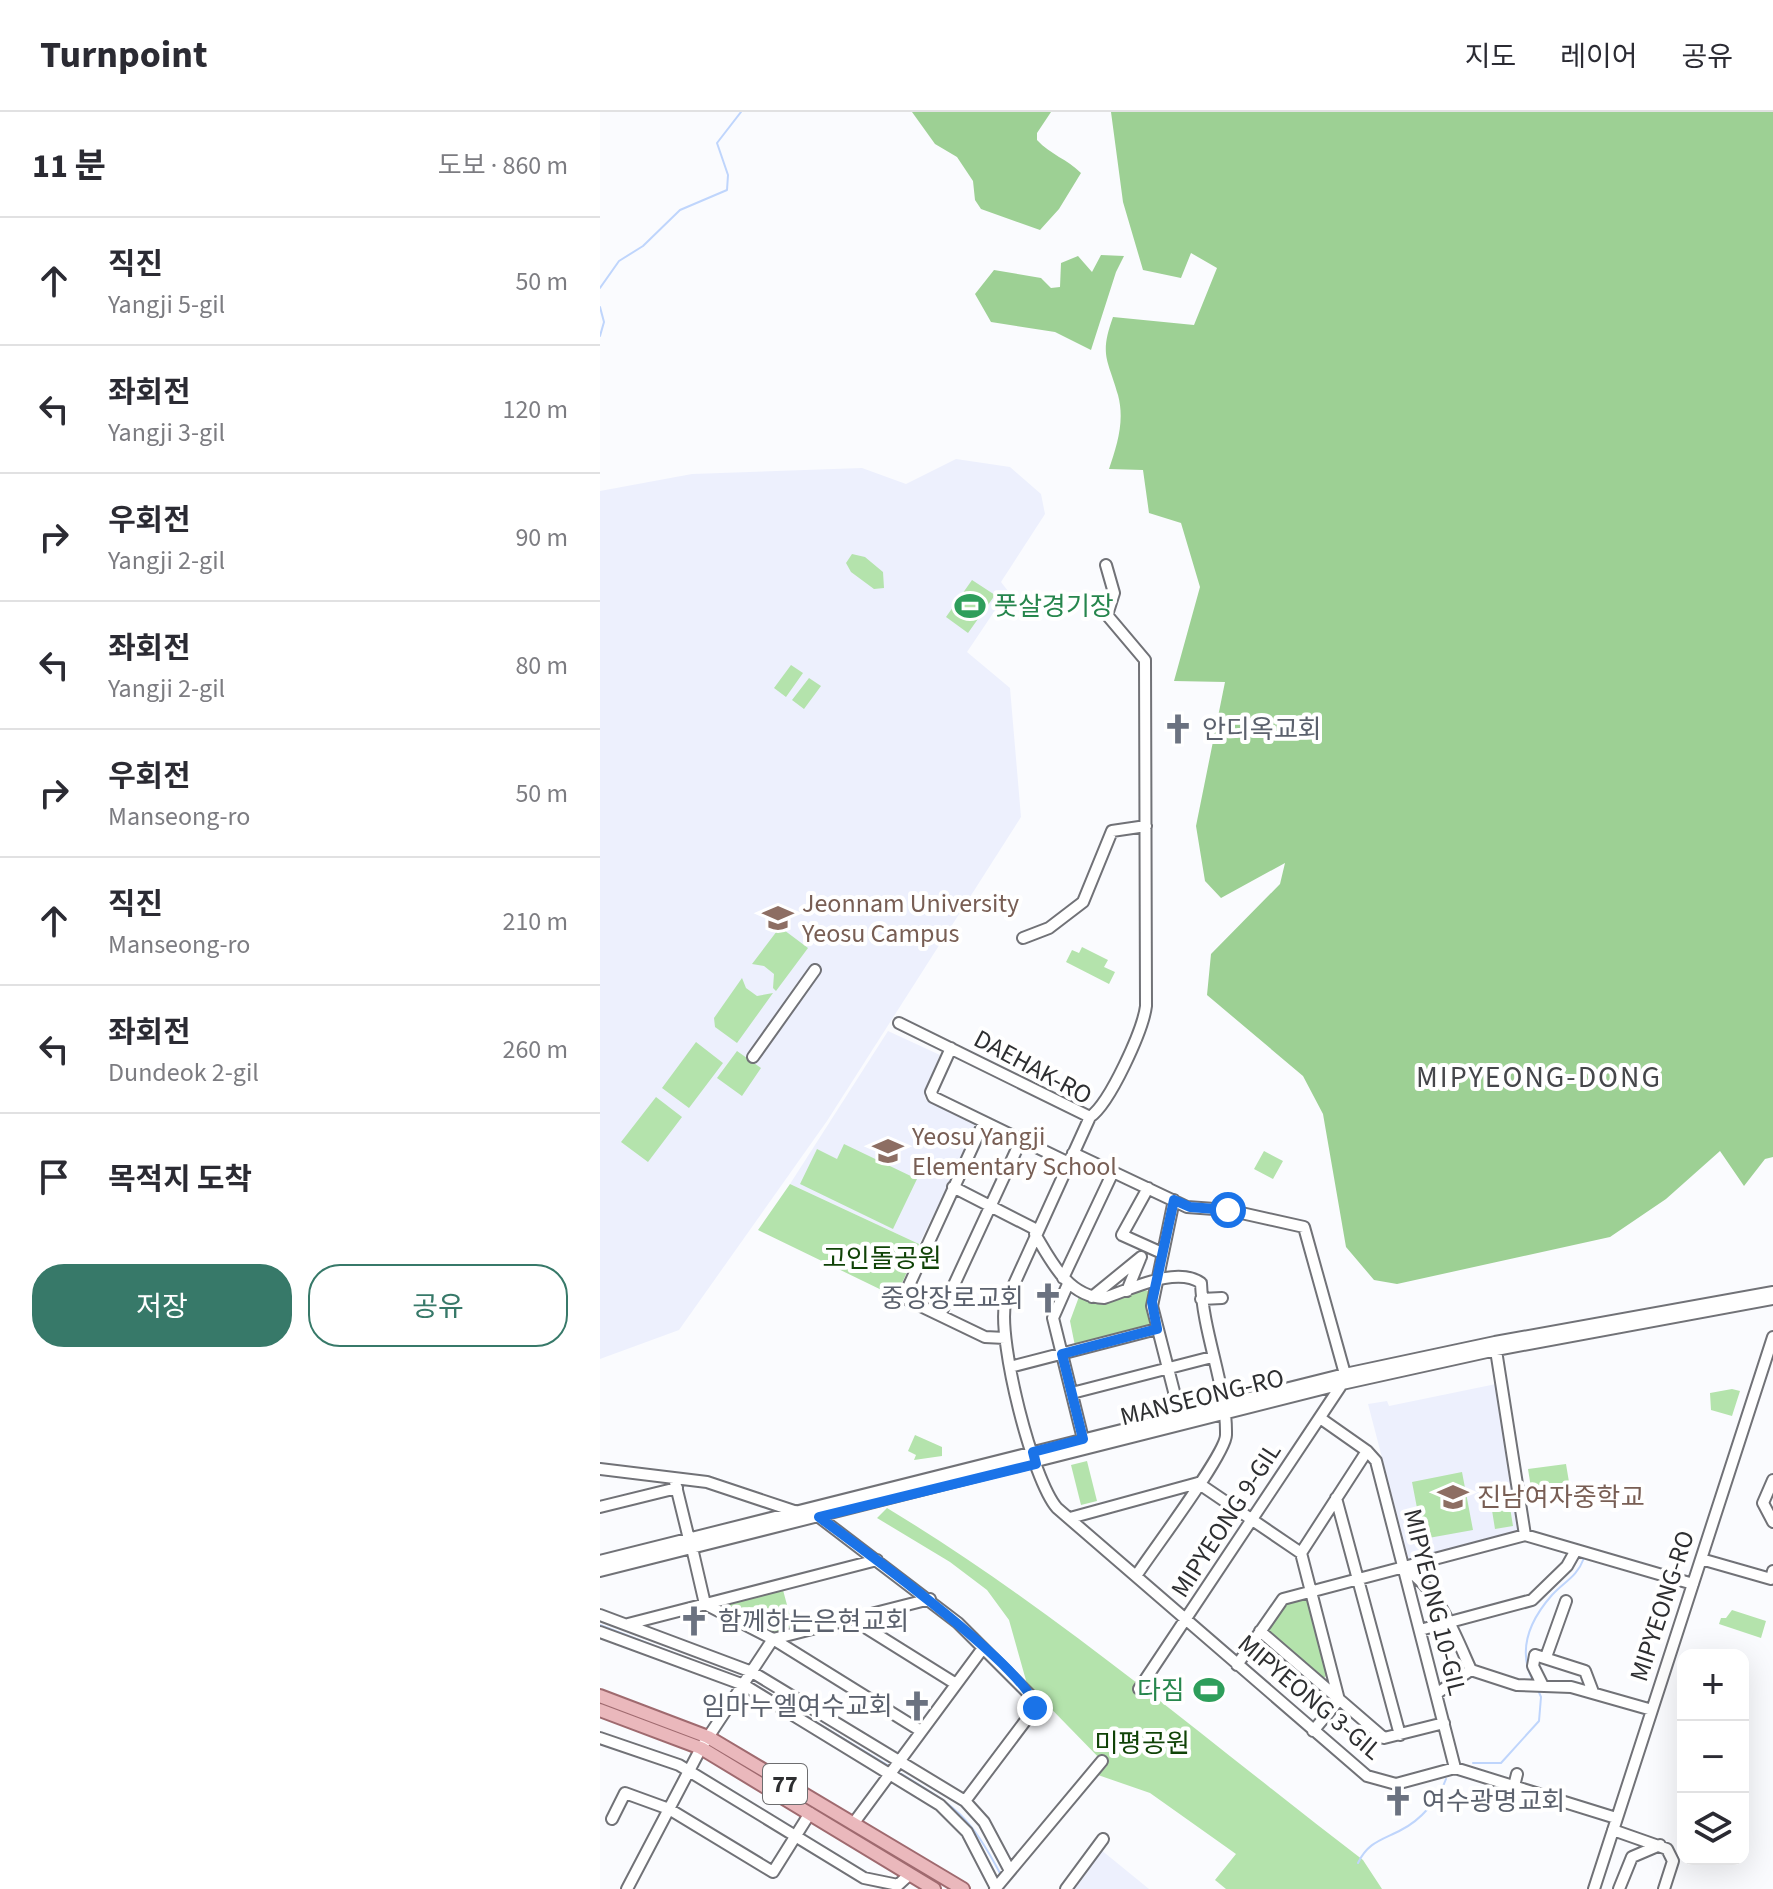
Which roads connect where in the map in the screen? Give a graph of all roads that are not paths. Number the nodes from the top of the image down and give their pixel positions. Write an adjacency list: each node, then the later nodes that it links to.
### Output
1 (1106, 565): 2 (street)
2 (1146, 826): 3 (street); 8 (street)
3 (1023, 938)
4 (815, 970): 7 (street)
5 (899, 1023): 6 (street, DAEHAK-RO)
6 (951, 1048): 8 (street, DAEHAK-RO); 9 (street)
7 (753, 1057)
8 (1090, 1117): 11 (street, DAEHAK-RO)
9 (984, 1122): 10 (street); 13 (street)
10 (1021, 1140): 11 (street); 16 (street)
11 (1071, 1158): 12 (street); 17 (street, DAEHAK-RO)
12 (1113, 1172): 14 (street); 21 (street)
13 (953, 1187): 16 (street); 29 (street)
14 (1148, 1188): 15 (street); 18 (street)
15 (1174, 1200): 19 (street); 39 (street)
16 (990, 1206): 17 (street); 29 (street)
17 (1036, 1232): 21 (street); 32 (street, DAEHAK-RO)
18 (1145, 1246): 19 (street); 20 (street)
19 (1162, 1253): 22 (street)
20 (1141, 1257): 23 (street); 25 (street)
21 (1066, 1281): 25 (street); 34 (street)
22 (1156, 1281): 23 (street); 27 (street); 30 (street)
23 (1127, 1291): 25 (street)
24 (1773, 1292): 33 (street, MANSEONG-RO)
25 (1092, 1297)
26 (1222, 1298): 27 (street)
27 (1201, 1299): 35 (street)
28 (1773, 1299): 33 (street, MANSEONG-RO)
29 (940, 1315): 32 (street)
30 (1157, 1329): 34 (street); 38 (street)
31 (1773, 1337): 36 (street, MIPYEONG-RO)
32 (1005, 1338): 37 (street, DAEHAK-RO)
33 (1496, 1346): 39 (street, MANSEONG-RO); 59 (street)
34 (1062, 1354): 37 (street); 40 (street)
35 (1212, 1357): 38 (street); 41 (street)
36 (1769, 1364): 63 (street, MIPYEONG-RO)
37 (1010, 1367): 46 (street, DAEHAK-RO)
38 (1167, 1369): 40 (street); 42 (street)
39 (1343, 1379): 41 (street, MANSEONG-RO); 43 (street, MIPYEONG 9-GIL)
40 (1072, 1393): 44 (street)
41 (1223, 1409): 42 (street, MANSEONG-RO); 47 (street, MANSEONG-RO); 51 (street)
42 (1180, 1415): 44 (street, MANSEONG-RO)
43 (1320, 1418): 45 (street); 57 (street, MIPYEONG 9-GIL)
44 (1083, 1439): 46 (street, MANSEONG-RO)
45 (1367, 1451): 52 (street); 66 (street, MIPYEONG 10-GIL)
46 (1033, 1452): 47 (street, MIPYEONG 3-GIL); 54 (street, MANSEONG-RO)
47 (1036, 1464): 55 (street, MANSEONG-RO); 56 (street, MIPYEONG 3-GIL)
48 (600, 1469): 50 (street)
49 (1773, 1480): 58 (street)
50 (676, 1483): 53 (street); 54 (street); 60 (street)
51 (1198, 1483): 56 (street); 57 (street); 69 (street)
52 (1336, 1498): 62 (street); 70 (street)
53 (600, 1507)
54 (797, 1512): 60 (street, MANSEONG-RO)
55 (819, 1517): 60 (street, MANSEONG-RO); 64 (street)
56 (1070, 1518): 69 (street, MIPYEONG 3-GIL)
57 (1253, 1520): 62 (street); 78 (street, MIPYEONG 9-GIL)
58 (1773, 1522)
59 (1525, 1535): 61 (street); 66 (street)
60 (690, 1543): 65 (street, MANSEONG-RO); 67 (street, MANSEONG-RO); 75 (street)
61 (1576, 1550): 71 (street); 79 (street)
62 (1301, 1553): 72 (street)
63 (1701, 1559): 68 (street); 71 (street, MIPYEONG-RO)
64 (877, 1560): 73 (street); 75 (street)
65 (600, 1561)
66 (1404, 1568): 70 (street); 79 (street); 81 (street, MIPYEONG 10-GIL)
67 (600, 1571)
68 (1773, 1571)
69 (1136, 1576): 78 (street, MIPYEONG 3-GIL)
70 (1358, 1580): 72 (street); 104 (street)
71 (1693, 1584): 99 (street, MIPYEONG-RO)
72 (1311, 1592): 82 (street); 97 (street)
73 (930, 1599): 77 (street); 85 (street)
74 (1566, 1601): 86 (street)
75 (705, 1604): 80 (street); 84 (street)
76 (600, 1615): 80 (street)
77 (852, 1619): 84 (street); 90 (street)
78 (1187, 1620): 87 (street, MIPYEONG 3-GIL); 93 (street, MIPYEONG 9-GIL)
79 (1449, 1623): 81 (street); 88 (street)
80 (626, 1624): 89 (street)
81 (1420, 1630): 95 (street, MIPYEONG 10-GIL)
82 (1260, 1631): 87 (street); 97 (street)
83 (600, 1633): 91 (street)
84 (773, 1639): 89 (street); 102 (street)
85 (983, 1648): 90 (street); 115 (street)
86 (1546, 1657): 92 (street); 94 (street)
87 (1237, 1665): 103 (street, MIPYEONG 3-GIL)
88 (1471, 1670): 92 (street); 95 (street)
89 (752, 1672): 91 (street); 107 (street)
90 (956, 1684): 102 (street)
91 (744, 1685): 106 (street); 113 (street)
92 (1538, 1686): 94 (street)
93 (1139, 1689)
94 (1593, 1692): 99 (street)
95 (1436, 1694): 100 (street, MIPYEONG 10-GIL)
96 (600, 1696): 101 (main road, 77)
97 (1339, 1700): 103 (street); 104 (street)
98 (600, 1710): 101 (main road, 77)
99 (1652, 1710): 118 (street, MIPYEONG-RO)
100 (1444, 1723): 104 (street); 110 (street, MIPYEONG 10-GIL)
101 (679, 1731): 106 (main road, 77)
102 (921, 1731): 107 (street)
103 (1313, 1731): 110 (street, MIPYEONG 3-GIL)
104 (1400, 1735)
105 (600, 1738): 111 (street)
106 (705, 1742): 109 (main road, 77); 111 (street)
107 (900, 1760): 113 (street); 115 (street)
108 (1102, 1761): 125 (street)
109 (744, 1767): 117 (main road, 77); 120 (main road, 77)
110 (1455, 1768): 114 (street)
111 (689, 1770): 116 (street); 122 (street)
112 (1517, 1774): 114 (street)
113 (889, 1775): 120 (street); 129 (street)
114 (1514, 1786): 118 (street)
115 (965, 1801): 125 (street)
116 (669, 1809): 119 (street); 122 (street); 130 (street)
117 (810, 1813): 122 (street); 127 (main road, 77)
118 (1616, 1818): 121 (street, MIPYEONG-RO)
119 (612, 1819)
120 (853, 1824): 128 (main road, 77)
121 (1613, 1830): 124 (street); 133 (street, MIPYEONG-RO)
122 (794, 1838): 127 (street)
123 (1103, 1839): 132 (street)
124 (1661, 1845): 126 (street); 134 (street)
125 (1009, 1869): 129 (street)
126 (1670, 1871): 135 (street); 136 (street)
127 (910, 1874): 131 (main road, 77)
128 (959, 1888)
129 (995, 1888)
130 (627, 1889)
131 (934, 1889)
132 (1066, 1889)
133 (1594, 1889)
134 (1619, 1889)
135 (1664, 1889)
136 (1674, 1889)

